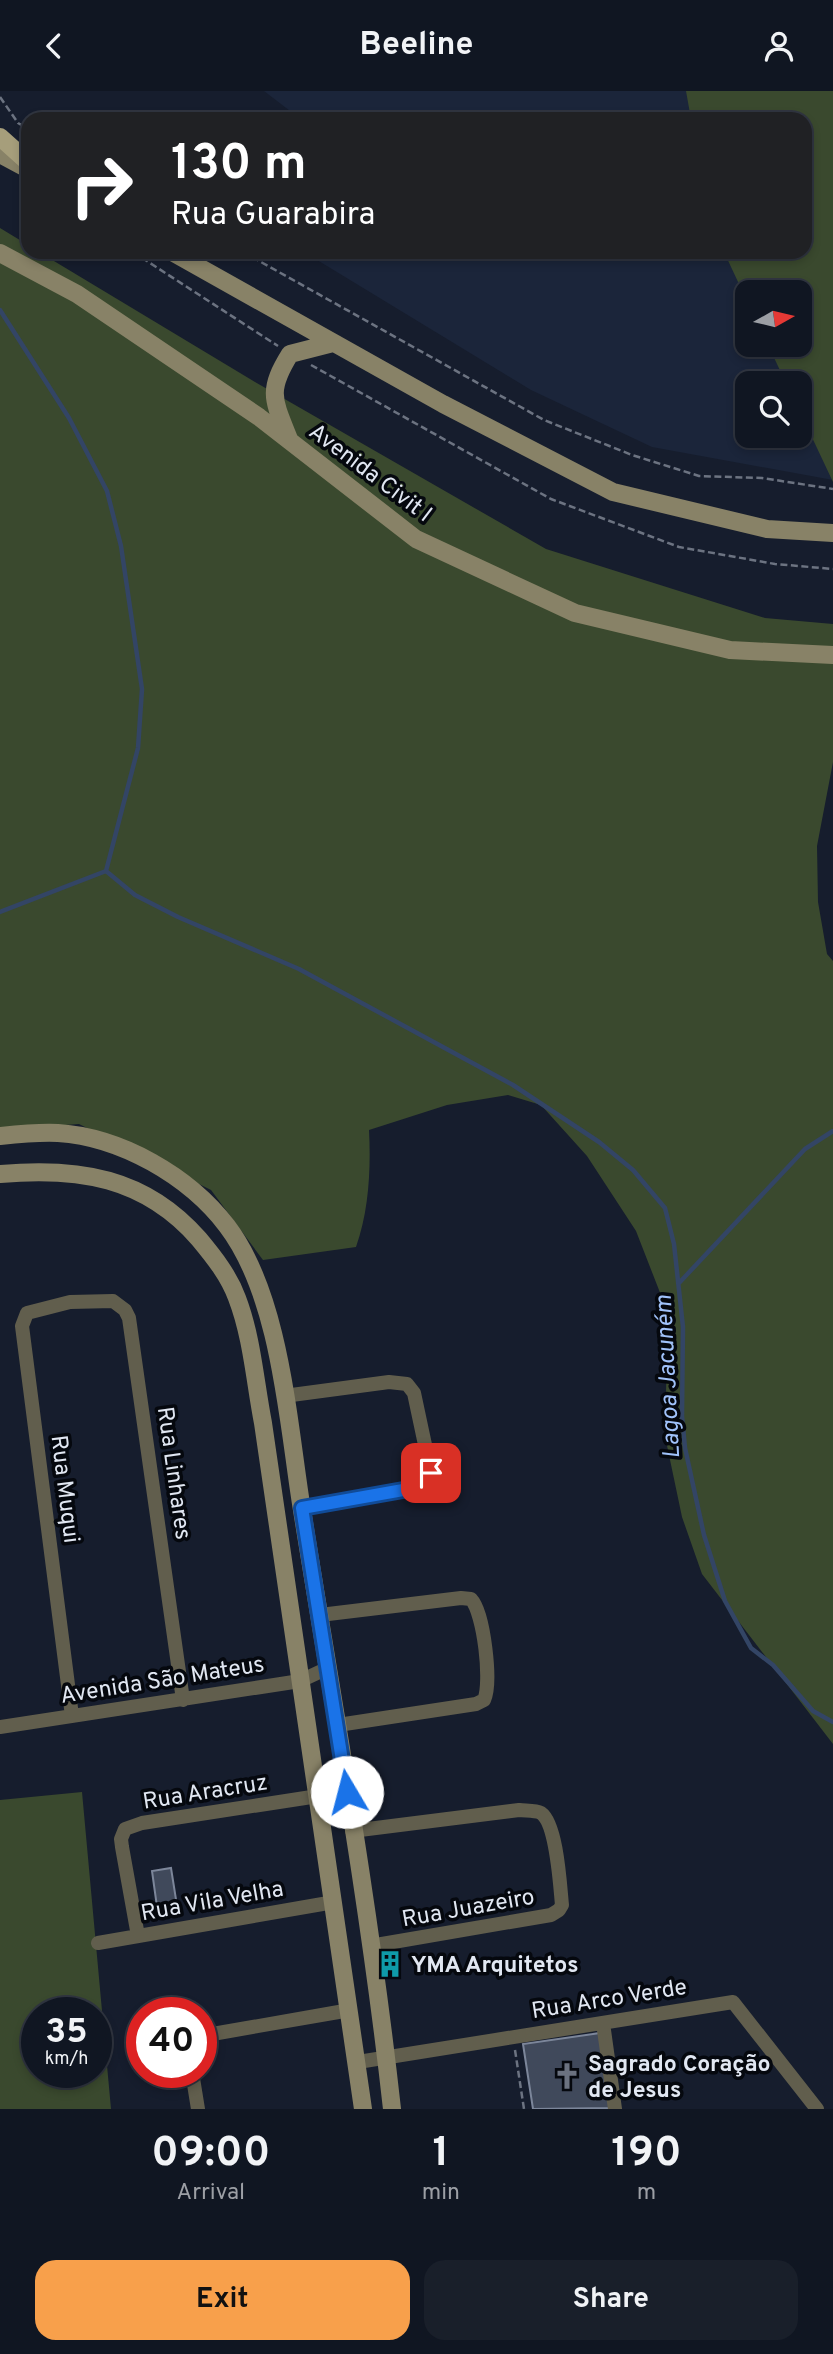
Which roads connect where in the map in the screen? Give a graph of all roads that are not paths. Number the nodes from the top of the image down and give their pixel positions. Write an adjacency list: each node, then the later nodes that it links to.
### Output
1 (0, 137): 3 (main road)
2 (0, 153): 4 (street)
3 (21, 156)
4 (21, 165)
5 (0, 253): 8 (street, Avenida Civit I)
6 (184, 259): 7 (street)
7 (333, 343): 8 (street); 9 (street)
8 (290, 441): 10 (street, Avenida Civit I)
9 (833, 533)
10 (833, 655)
11 (0, 1136): 14 (street)
12 (0, 1174): 16 (street)
13 (70, 1303): 21 (street, Rua Linhares); 22 (street, Rua Muqui)
14 (284, 1396): 15 (street); 17 (street)
15 (299, 1488): 16 (street); 17 (street)
16 (273, 1490): 20 (street)
17 (302, 1508): 18 (street)
18 (320, 1615): 19 (street); 23 (street)
19 (328, 1668): 20 (street, Avenida São Mateus); 23 (street)
20 (300, 1681): 21 (street, Avenida São Mateus); 25 (street)
21 (183, 1700): 22 (street, Avenida São Mateus)
22 (72, 1716): 24 (street, Avenida São Mateus)
23 (338, 1725): 26 (street)
24 (0, 1727)
25 (318, 1796): 27 (street); 28 (street, Rua Aracruz)
26 (352, 1831): 30 (street); 30 (street, Rua Juazeiro)
27 (334, 1902): 28 (street, Rua Vila Velha); 31 (street)
28 (138, 1936): 29 (street, Rua Vila Velha)
29 (99, 1943)
30 (370, 1946): 34 (street)
31 (350, 2010): 33 (street); 35 (street)
32 (603, 2023): 34 (street, Rua Arco Verde); 40 (street); 41 (street, Rua Arco Verde)
33 (217, 2033)
34 (386, 2056): 35 (street, Rua Arco Verde); 39 (street)
35 (358, 2062): 38 (street)
36 (195, 2088): 37 (street)
37 (198, 2109)
38 (363, 2109)
39 (392, 2109)
40 (615, 2109)
41 (817, 2109)

